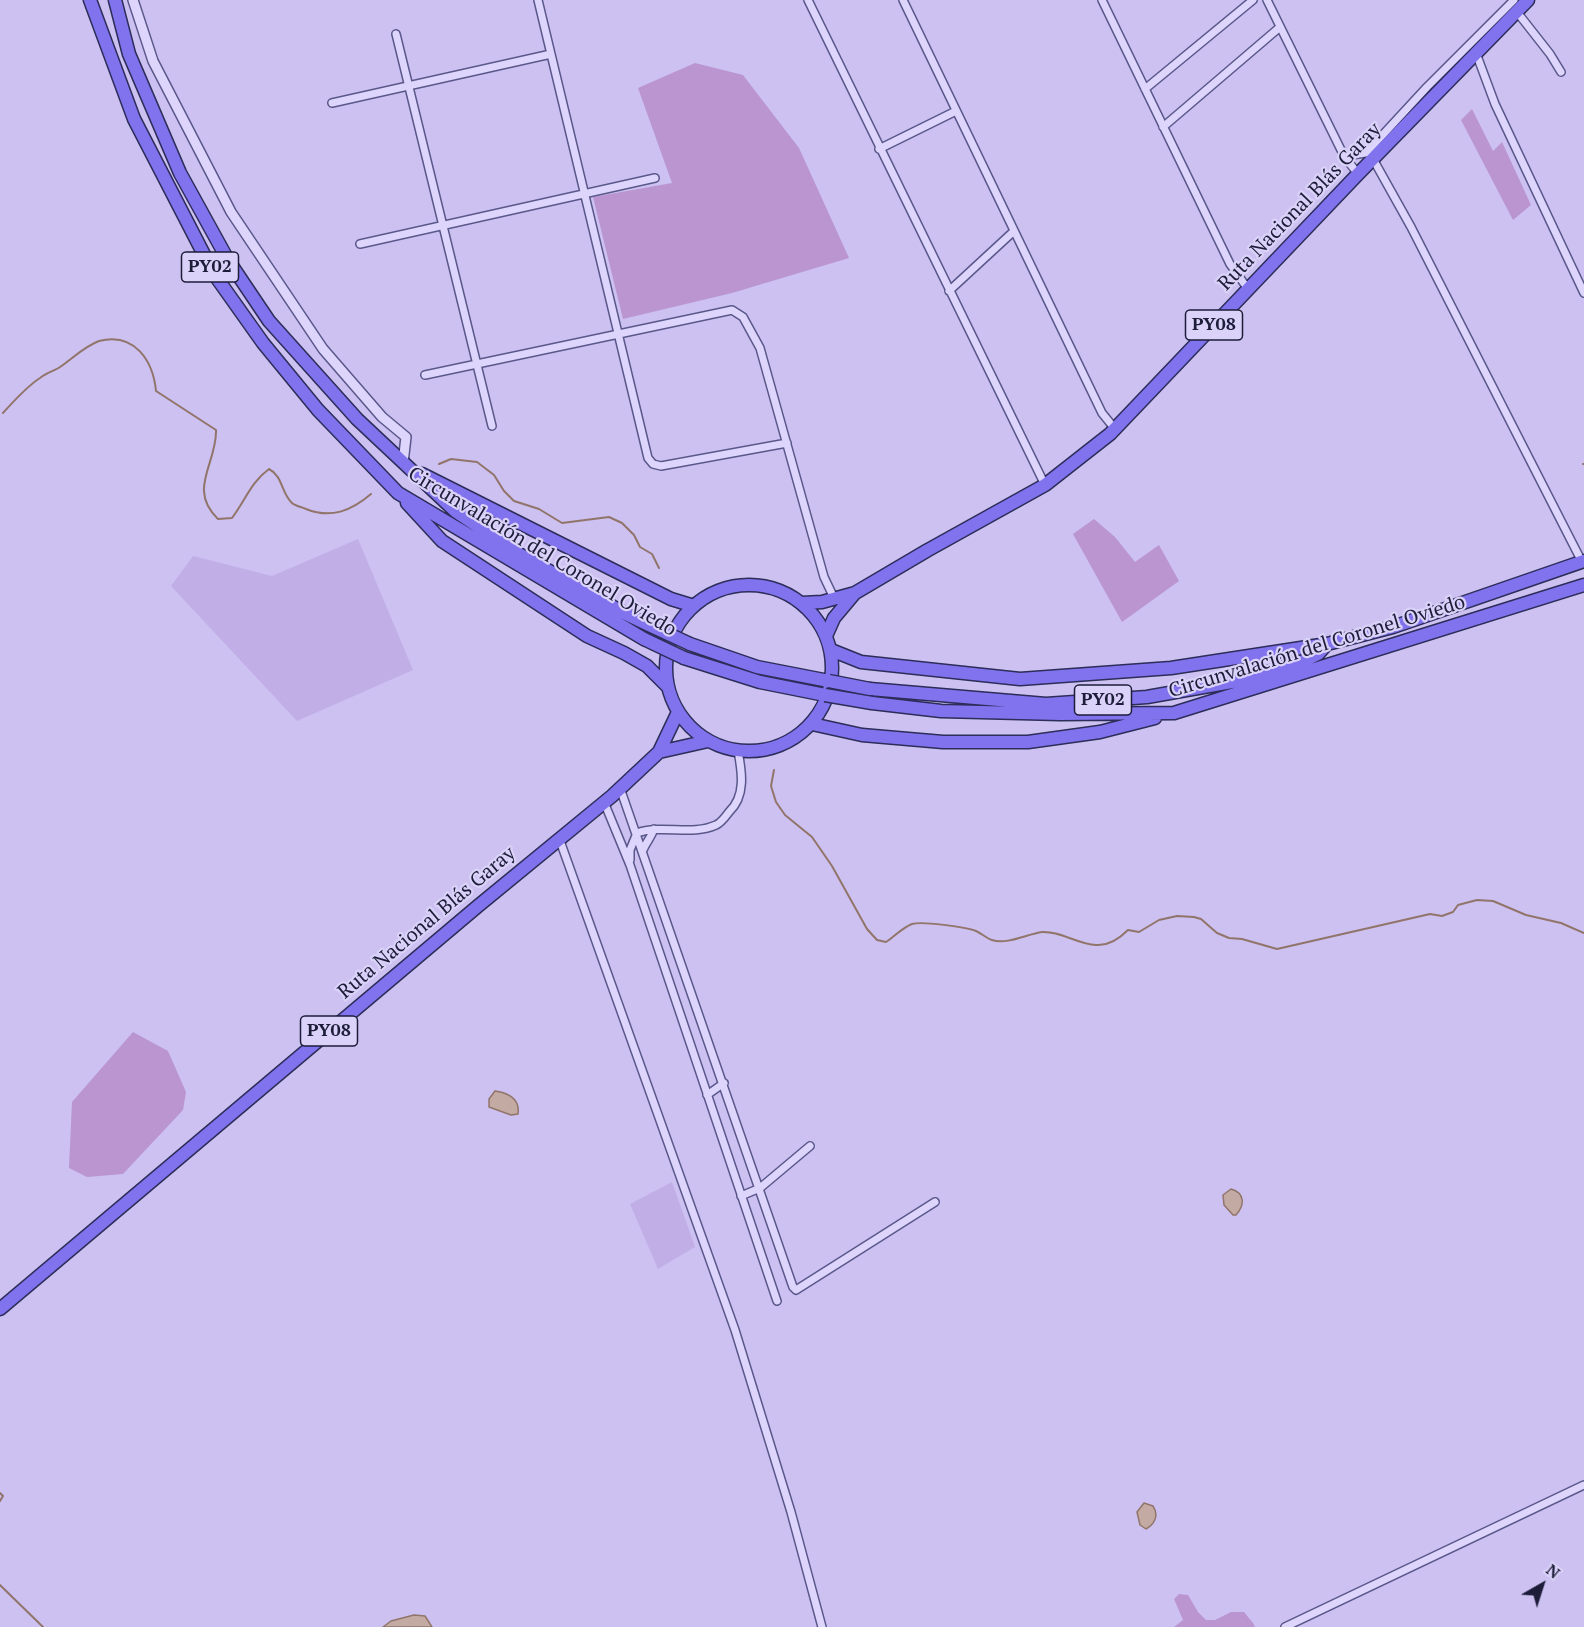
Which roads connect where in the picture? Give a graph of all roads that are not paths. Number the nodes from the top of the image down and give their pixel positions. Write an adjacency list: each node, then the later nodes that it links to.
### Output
1 (90, 0): 41 (highway, Circunvalación del Coronel Oviedo / PY02)
2 (115, 0): 39 (highway, Circunvalación del Coronel Oviedo / PY02)
3 (133, 0): 39 (street)
4 (538, 0): 14 (street)
5 (808, 0): 21 (street)
6 (903, 0): 19 (street)
7 (1102, 0): 17 (street)
8 (1252, 0): 17 (street)
9 (1267, 0): 11 (street)
10 (1519, 4): 13 (highway, Ruta Nacional Blás Garay / PY08); 15 (street); 22 (street)
11 (1280, 27): 20 (street); 22 (street)
12 (396, 34): 16 (street)
13 (1476, 53): 23 (highway, Ruta Nacional Blás Garay / PY08); 32 (street)
14 (551, 54): 16 (street); 26 (street)
15 (1561, 72)
16 (409, 87): 18 (street); 27 (street)
17 (1145, 89): 20 (street)
18 (332, 103)
19 (956, 111): 21 (street); 28 (street)
20 (1163, 128): 30 (street)
21 (879, 149): 31 (street)
22 (1344, 156): 24 (street)
23 (1372, 159): 24 (highway, Ruta Nacional Blás Garay / PY08); 42 (street)
24 (1358, 174): 30 (highway, Ruta Nacional Blás Garay / PY08)
25 (655, 178): 26 (street)
26 (585, 194): 27 (street); 33 (street)
27 (443, 226): 29 (street); 34 (street)
28 (1014, 231): 31 (street); 37 (street)
29 (360, 244)
30 (1248, 289): 37 (highway, Ruta Nacional Blás Garay / PY08)
31 (949, 291): 40 (street)
32 (1584, 292)
33 (618, 334): 34 (street); 38 (street); 38 (street)
34 (477, 364): 35 (street); 36 (street)
35 (425, 375)
36 (492, 426)
37 (1115, 429): 40 (highway, Ruta Nacional Blás Garay / PY08)
38 (787, 443): 45 (street)
39 (406, 466): 47 (highway); 49 (highway, Circunvalación del Coronel Oviedo / PY02, bridge)
40 (1045, 485): 44 (highway, Ruta Nacional Blás Garay / PY08)
41 (398, 493): 51 (highway); 53 (highway, Circunvalación del Coronel Oviedo / PY02, bridge)
42 (1583, 561): 49 (highway, Circunvalación del Coronel Oviedo / PY02)
43 (1584, 585): 53 (highway, Circunvalación del Coronel Oviedo / PY02)
44 (855, 593): 45 (highway, Ruta Nacional Blás Garay); 48 (highway, Ruta Nacional Blás Garay)
45 (834, 598): 46 (highway, Ruta Nacional Blás Garay)
46 (802, 603): 47 (highway); 48 (highway)
47 (694, 606): 51 (highway)
48 (826, 636): 50 (highway)
49 (1327, 644): 50 (highway)
50 (831, 650): 54 (highway)
51 (668, 687): 52 (highway)
52 (678, 712): 55 (highway); 57 (highway, Ruta Nacional Blás Garay / PY08)
53 (1174, 713): 54 (highway)
54 (812, 724): 56 (highway)
55 (708, 741): 56 (highway); 57 (highway)
56 (738, 751): 60 (street)
57 (658, 752): 58 (highway, Ruta Nacional Blás Garay / PY08)
58 (620, 788): 59 (highway, Ruta Nacional Blás Garay / PY08); 61 (street)
59 (604, 802): 62 (highway, Ruta Nacional Blás Garay / PY08); 64 (street)
60 (654, 829): 61 (street); 63 (street)
61 (637, 833): 63 (street); 64 (street)
62 (559, 838): 72 (highway, Ruta Nacional Blás Garay / PY08); 74 (street)
63 (643, 850): 65 (street)
64 (630, 865): 66 (street)
65 (724, 1083): 66 (street); 68 (street)
66 (707, 1095): 69 (street)
67 (810, 1146): 68 (street)
68 (760, 1188): 69 (street); 70 (street)
69 (741, 1196): 71 (street)
70 (935, 1203)
71 (777, 1300)
72 (0, 1309)
73 (1584, 1485): 75 (street)
74 (822, 1627)
75 (1284, 1627)

